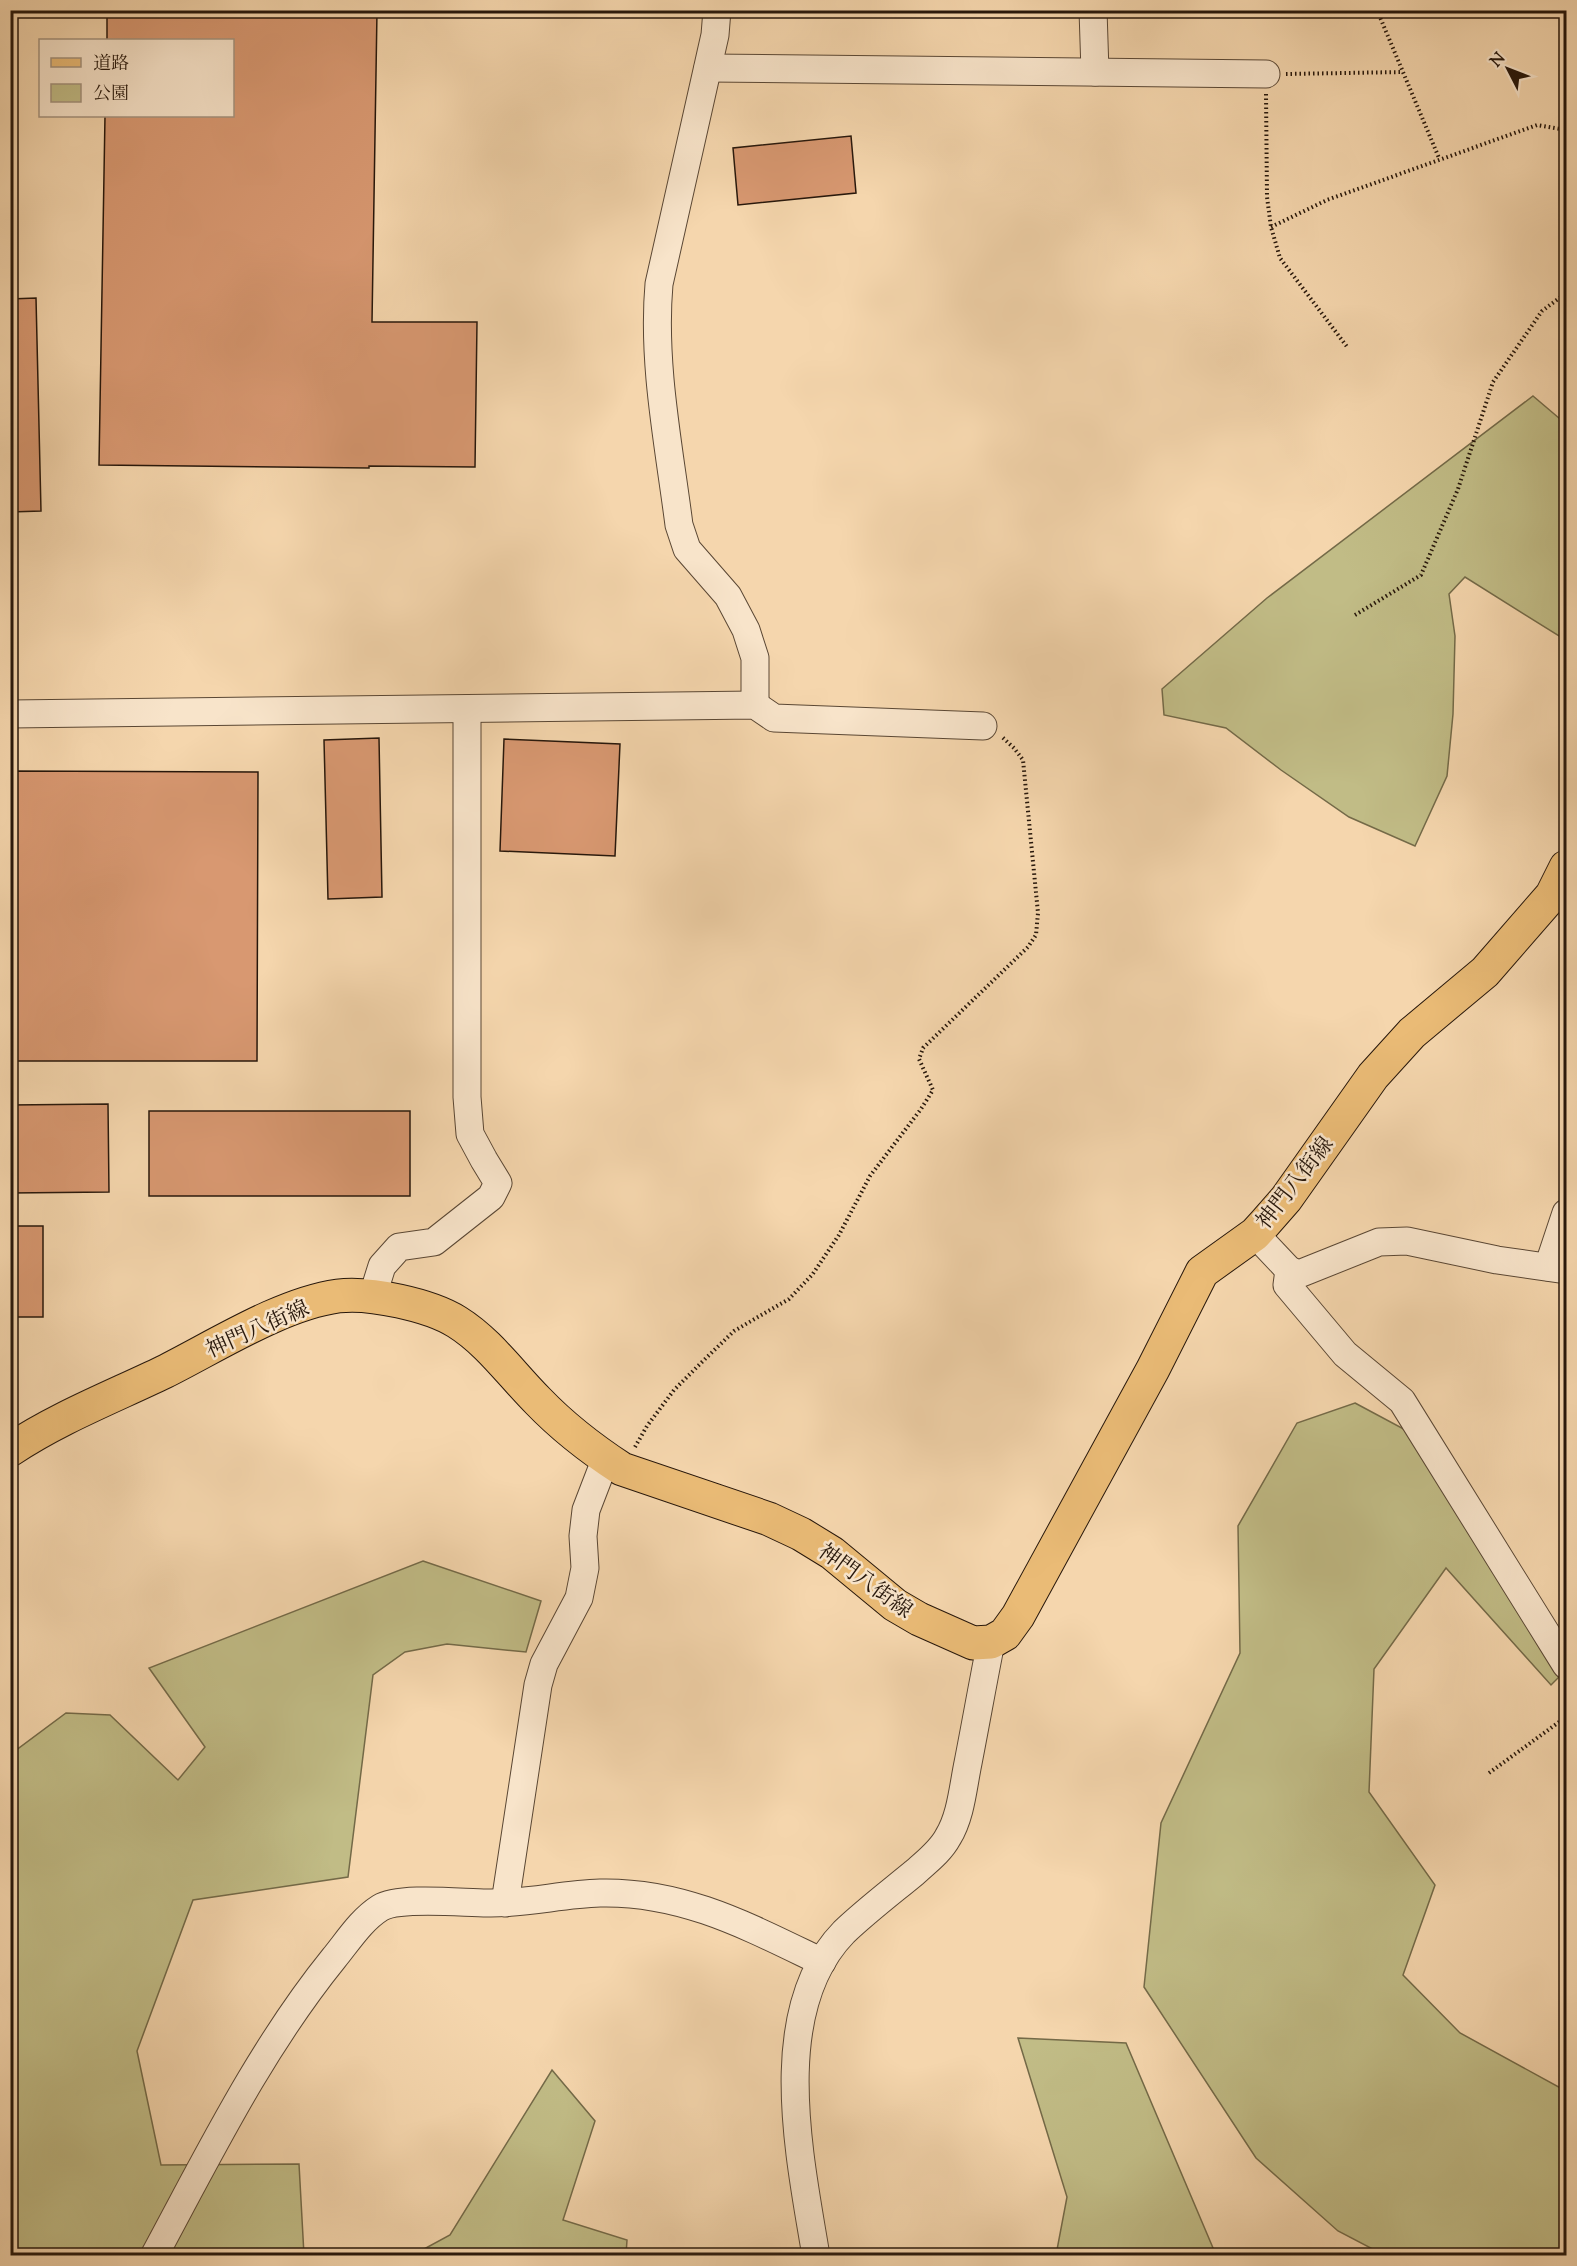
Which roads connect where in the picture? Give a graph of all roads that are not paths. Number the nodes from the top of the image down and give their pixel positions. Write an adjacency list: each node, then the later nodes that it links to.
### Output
1 (717, 10): 3 (street)
2 (1093, 10): 4 (street)
3 (708, 68): 4 (street); 6 (street)
4 (1095, 72): 5 (street)
5 (1266, 74)
6 (755, 705): 7 (street); 9 (street)
7 (467, 709): 8 (street); 15 (street)
8 (10, 714)
9 (983, 726)
10 (1565, 877): 12 (main road, 神門八街線)
11 (1566, 1213): 13 (street)
12 (1255, 1233): 14 (street); 18 (main road, 神門八街線)
13 (1557, 1269): 14 (street)
14 (1289, 1270): 19 (street)
15 (372, 1298): 16 (main road, 神門八街線); 17 (main road, 神門八街線)
16 (10, 1450)
17 (614, 1463): 18 (main road, 神門八街線); 20 (street)
18 (991, 1642): 21 (street)
19 (1566, 1665)
20 (505, 1903): 21 (street); 22 (street)
21 (822, 1962): 23 (street)
22 (154, 2256)
23 (816, 2256)

